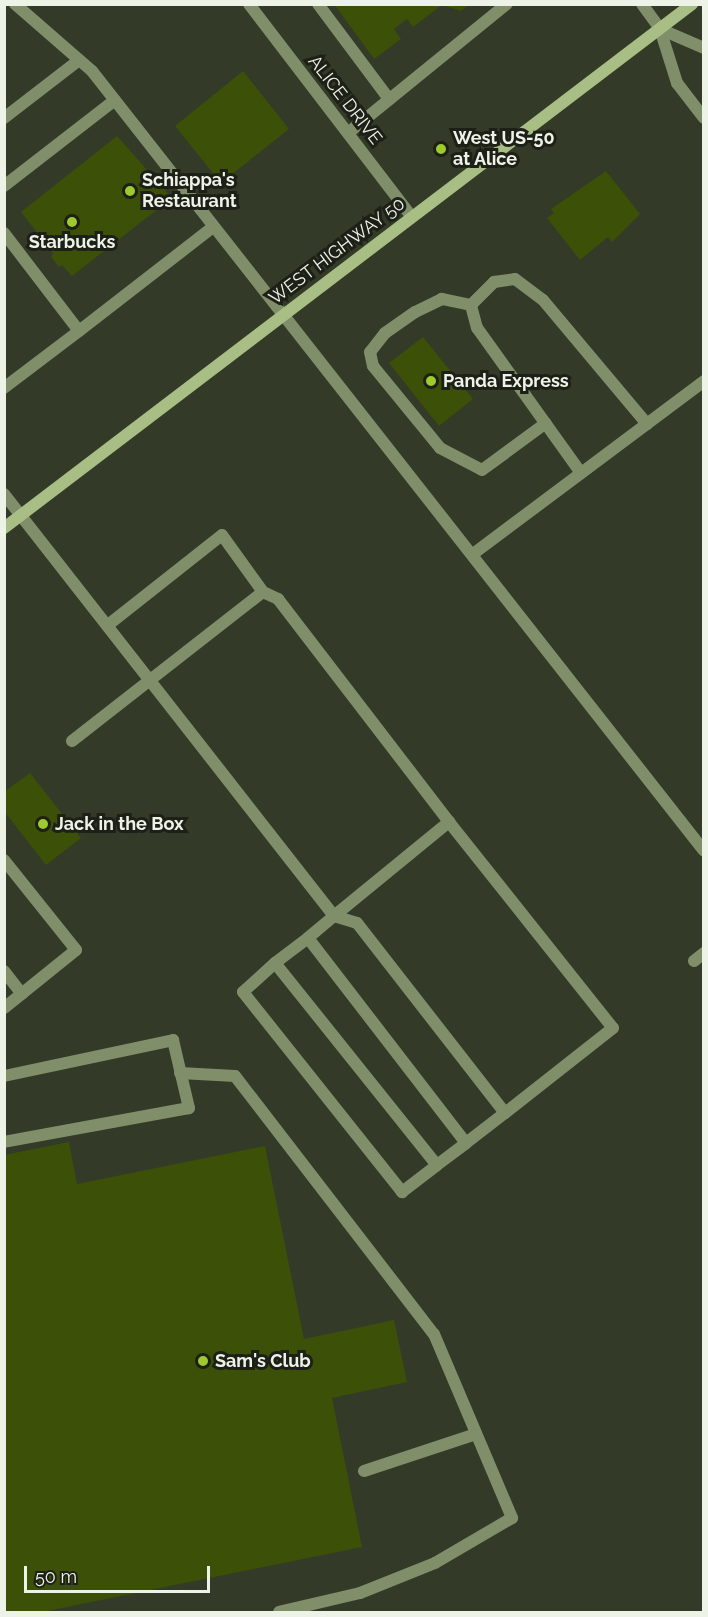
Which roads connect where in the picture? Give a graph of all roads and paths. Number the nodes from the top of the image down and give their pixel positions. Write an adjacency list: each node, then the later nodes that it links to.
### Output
1 (15, 4): 9 (street)
2 (249, 4): 14 (street, ALICE DRIVE)
3 (318, 4): 10 (street)
4 (507, 4): 10 (street)
5 (642, 4): 7 (street)
6 (692, 4): 7 (main road, WEST HIGHWAY 50)
7 (660, 29): 8 (street); 13 (street); 16 (main road, WEST HIGHWAY 50)
8 (704, 48)
9 (78, 60): 11 (street); 12 (street)
10 (389, 99): 14 (street)
11 (115, 100): 15 (street); 17 (street)
12 (4, 118)
13 (704, 118)
14 (348, 133): 16 (street, ALICE DRIVE)
15 (4, 186)
16 (412, 217): 20 (main road, WEST HIGHWAY 50)
17 (213, 227): 20 (street); 21 (street)
18 (4, 233): 21 (street)
19 (471, 305): 24 (street); 24 (street); 25 (street)
20 (281, 316): 28 (main road, WEST HIGHWAY 50); 30 (street)
21 (79, 331): 23 (street)
22 (704, 381): 25 (street)
23 (4, 388)
24 (546, 423): 26 (street)
25 (647, 424): 26 (street)
26 (581, 473): 30 (street)
27 (4, 494): 28 (street)
28 (21, 516): 29 (main road, WEST HIGHWAY 50); 32 (street)
29 (4, 528)
30 (473, 554): 36 (street)
31 (263, 592): 32 (street); 33 (street); 35 (street)
32 (108, 625): 33 (street)
33 (150, 680): 34 (street); 38 (street)
34 (72, 741)
35 (449, 822): 38 (street); 47 (street)
36 (704, 851)
37 (4, 860): 42 (street)
38 (334, 916): 39 (street); 47 (street)
39 (308, 938): 40 (street); 49 (street)
40 (275, 963): 50 (street); 50 (street)
41 (4, 971): 42 (street)
42 (22, 994): 43 (street)
43 (4, 1008)
44 (4, 1063): 46 (street)
45 (180, 1073): 46 (street); 48 (street); 51 (street)
46 (9, 1075)
47 (505, 1113): 49 (street)
48 (4, 1142)
49 (466, 1143): 50 (street)
50 (437, 1166)
51 (476, 1434): 52 (street); 53 (street)
52 (364, 1471)
53 (279, 1612)

